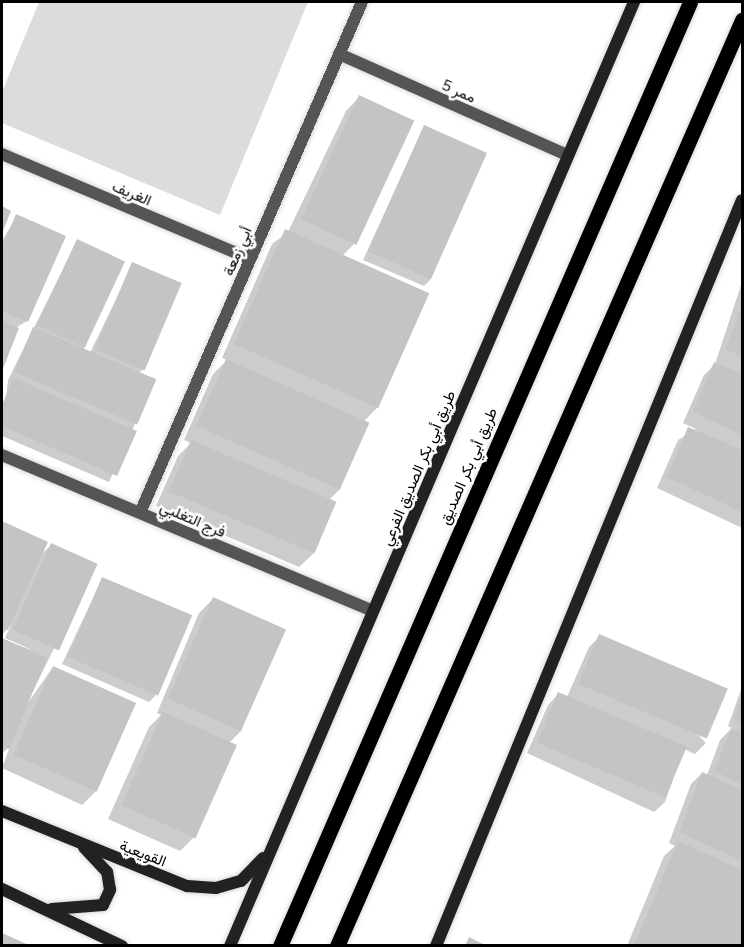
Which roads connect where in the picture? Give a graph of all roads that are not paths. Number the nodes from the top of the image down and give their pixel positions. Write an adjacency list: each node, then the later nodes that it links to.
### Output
1 (362, 2): 6 (street, أبي زمعة)
2 (634, 2): 9 (street, طريق أبي بكر الصديق الفرعي)
3 (684, 2): 7 (main road)
4 (690, 2): 7 (main road, طريق أبي بكر الصديق)
5 (742, 20): 23 (main road)
6 (339, 54): 9 (street, ممر 5); 11 (street, أبي زمعة)
7 (641, 113): 22 (main road, طريق أبي بكر الصديق)
8 (2, 154): 11 (street, الغريف)
9 (567, 154): 14 (street, طريق أبي بكر الصديق الفرعي)
10 (742, 200): 24 (street)
11 (250, 259): 13 (street, أبي زمعة)
12 (2, 455): 13 (street, فرج التغلبي)
13 (140, 513): 14 (street, فرج التغلبي)
14 (373, 611): 17 (street, طريق أبي بكر الصديق الفرعي)
15 (2, 811): 16 (street, القويعية)
16 (82, 845): 17 (street, القويعية); 19 (street)
17 (268, 853): 21 (street, طريق أبي بكر الصديق الفرعي)
18 (2, 889): 19 (street)
19 (48, 909): 20 (street)
20 (122, 945)
21 (230, 945)
22 (280, 945)
23 (337, 945)
24 (436, 945)

